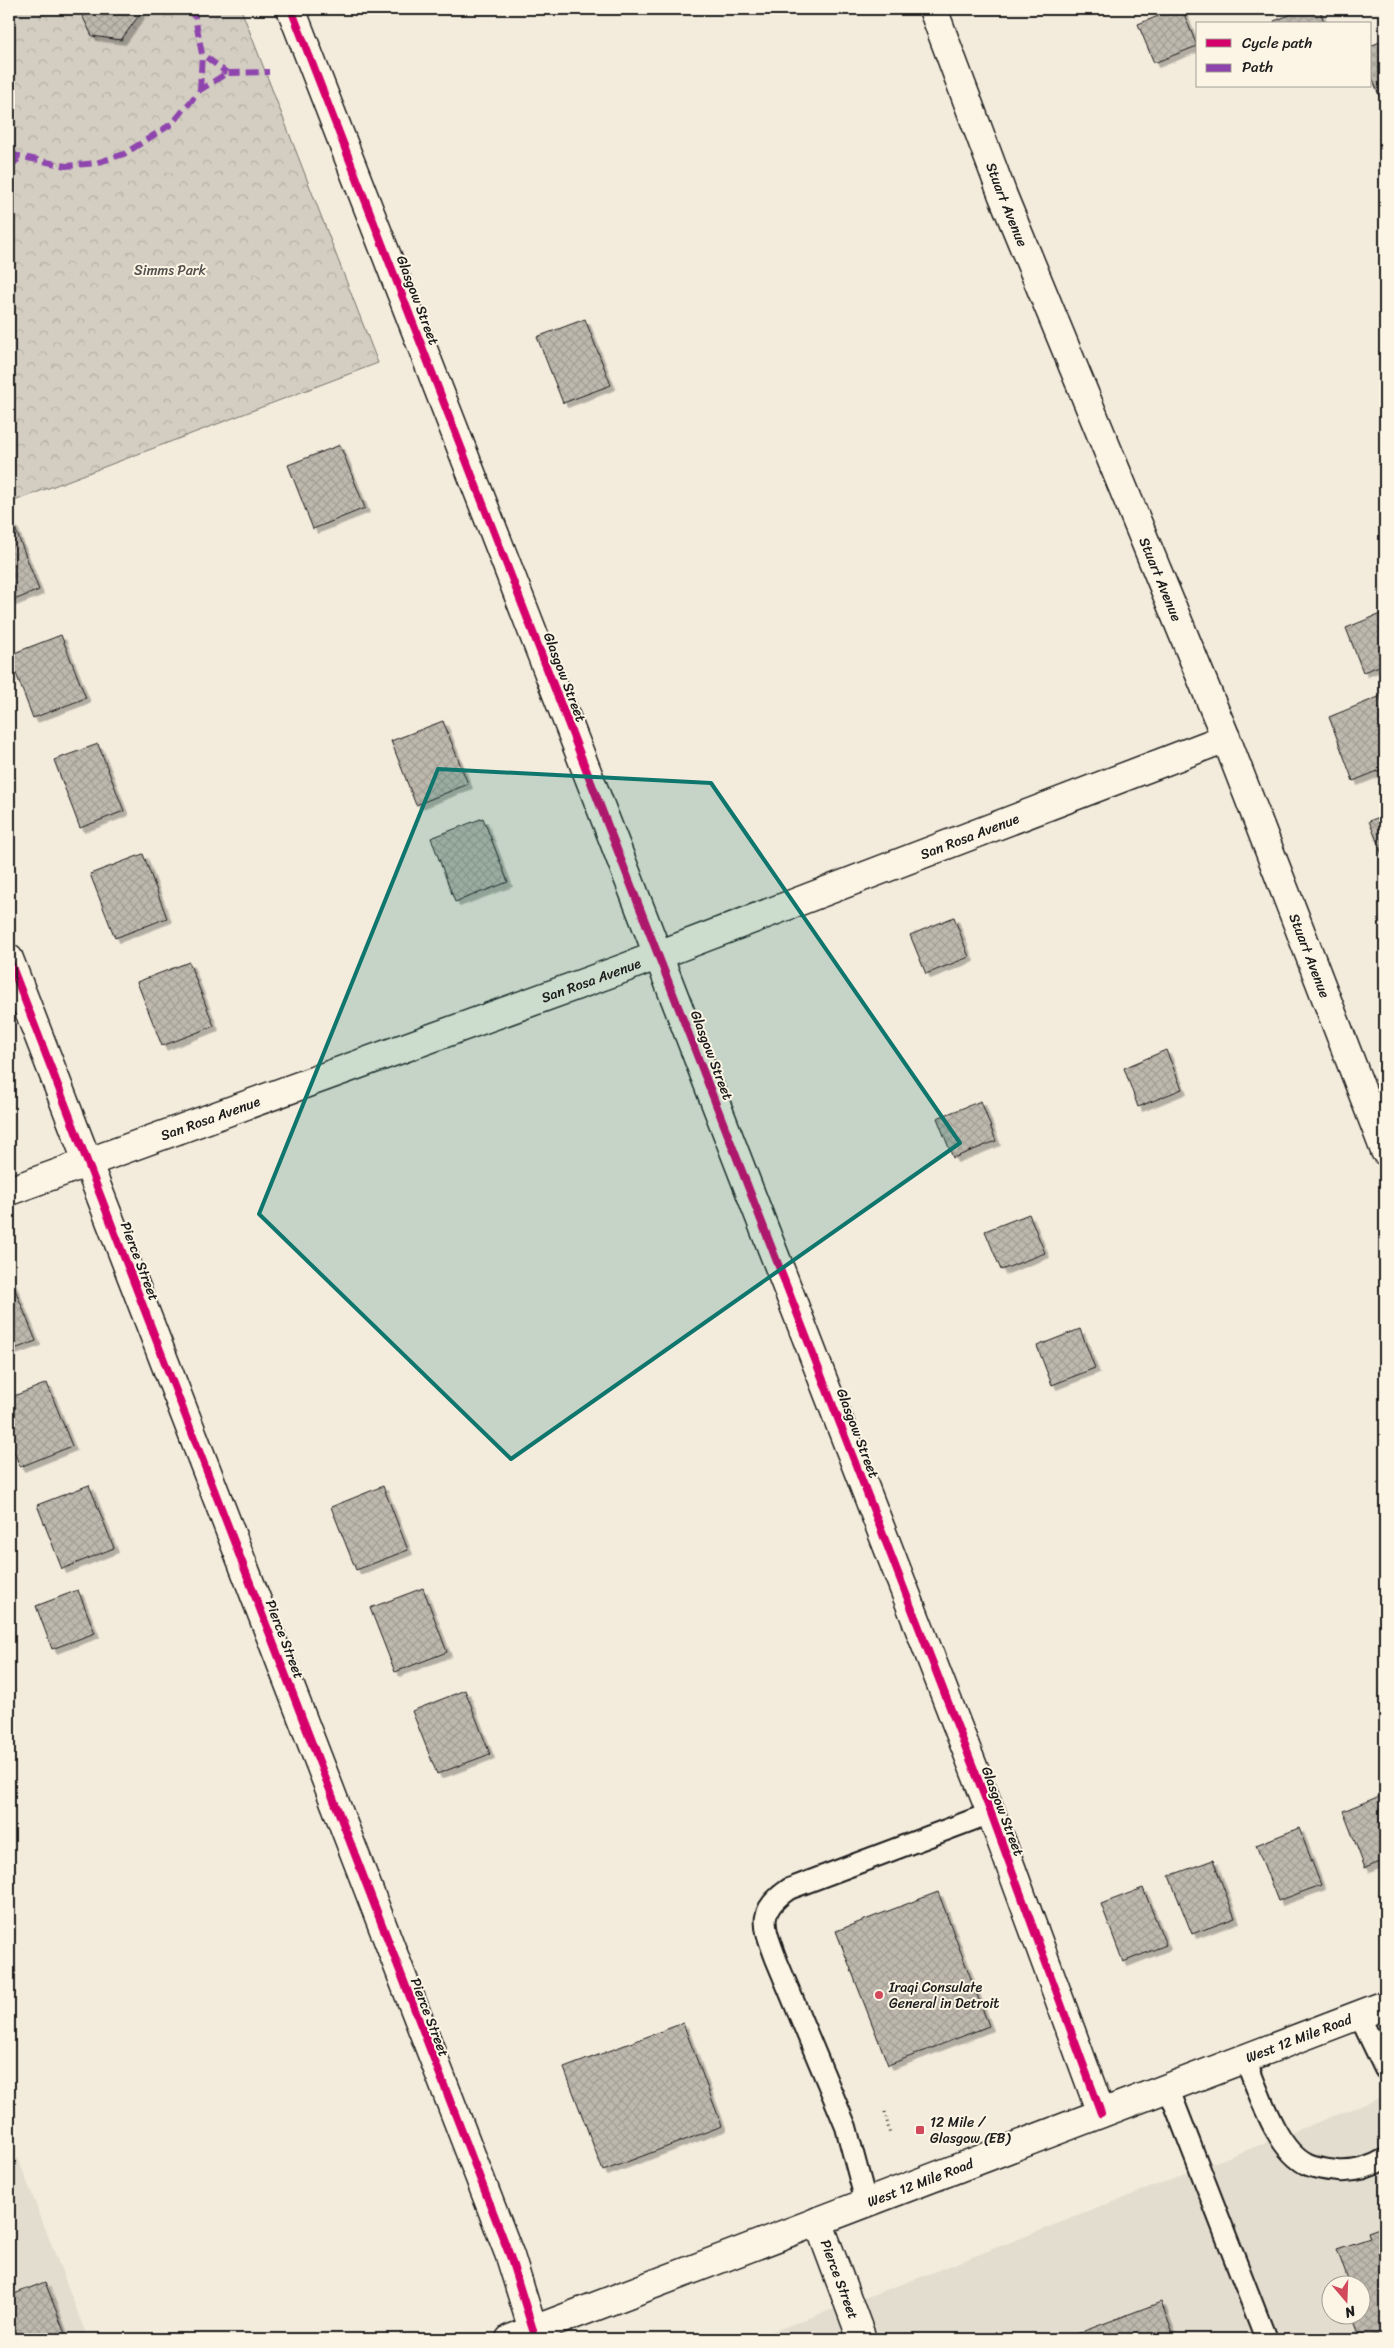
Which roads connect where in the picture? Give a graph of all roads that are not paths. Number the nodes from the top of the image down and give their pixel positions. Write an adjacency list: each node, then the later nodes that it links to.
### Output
1 (291, 9): 4 (street, Glasgow Street)
2 (933, 9): 3 (street, Stuart Avenue)
3 (1226, 738): 4 (street, San Rosa Avenue); 6 (street, Stuart Avenue)
4 (660, 954): 7 (street, San Rosa Avenue); 9 (street, Glasgow Street)
5 (9, 958): 7 (street, Pierce Street)
6 (1385, 1151)
7 (87, 1162): 8 (street, San Rosa Avenue); 19 (street, Pierce Street)
8 (9, 1191)
9 (991, 1813): 15 (street, Glasgow Street); 17 (lane)
10 (1385, 2005): 11 (street, West 12 Mile Road)
11 (1359, 2015): 12 (street, West 12 Mile Road); 13 (lane)
12 (1244, 2057): 14 (street, West 12 Mile Road); 16 (lane)
13 (1385, 2069)
14 (1168, 2087): 15 (street, West 12 Mile Road); 21 (lane)
15 (1101, 2113): 17 (street, West 12 Mile Road)
16 (1385, 2159)
17 (866, 2202): 18 (street, West 12 Mile Road)
18 (818, 2221): 19 (street, West 12 Mile Road); 20 (street, Pierce Street)
19 (522, 2335)
20 (862, 2339)
21 (1266, 2339)

